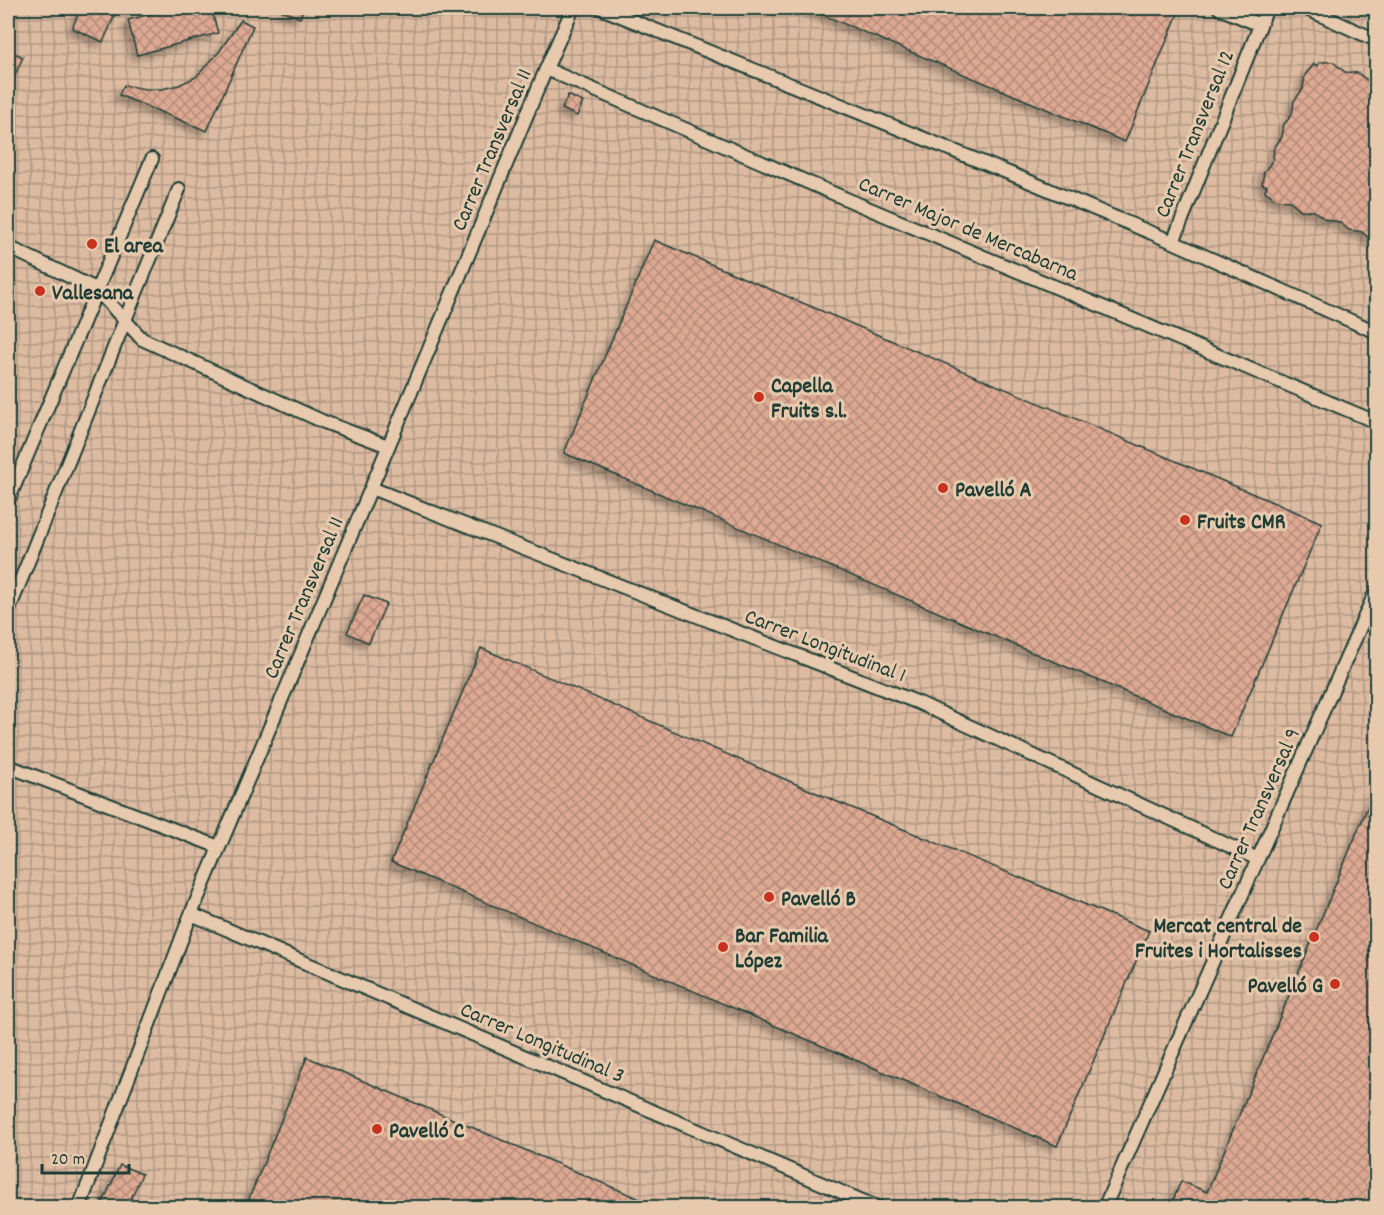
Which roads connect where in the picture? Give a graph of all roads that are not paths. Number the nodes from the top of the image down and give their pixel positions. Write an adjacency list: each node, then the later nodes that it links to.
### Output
1 (573, 8): 8 (lane, Carrer Transversal 11)
2 (601, 8): 11 (lane)
3 (1219, 8): 6 (lane)
4 (1267, 8): 6 (lane, Carrer Transversal 12)
5 (1305, 8): 7 (lane)
6 (1260, 25): 11 (lane, Carrer Transversal 12)
7 (1377, 40)
8 (546, 69): 16 (lane, Carrer Major de Mercabarna); 17 (lane, Carrer Transversal 11)
9 (152, 159): 13 (lane)
10 (179, 189): 14 (lane)
11 (1173, 242): 15 (lane)
12 (8, 247): 13 (lane)
13 (96, 289): 14 (lane); 19 (lane)
14 (125, 320): 17 (lane); 21 (lane)
15 (1377, 332)
16 (1377, 422)
17 (388, 446): 18 (lane, Carrer Transversal 11)
18 (371, 488): 23 (lane, Carrer Transversal 11); 24 (lane, Carrer Longitudinal 1)
19 (8, 501)
20 (1377, 591): 24 (lane, Carrer Transversal 9)
21 (8, 612)
22 (8, 766): 23 (lane)
23 (219, 847): 25 (lane, Carrer Transversal 11)
24 (1258, 859): 28 (lane, Carrer Transversal 9)
25 (190, 914): 26 (lane, Carrer Transversal 11); 27 (lane, Carrer Longitudinal 3)
26 (79, 1208)
27 (879, 1208)
28 (1104, 1208)

